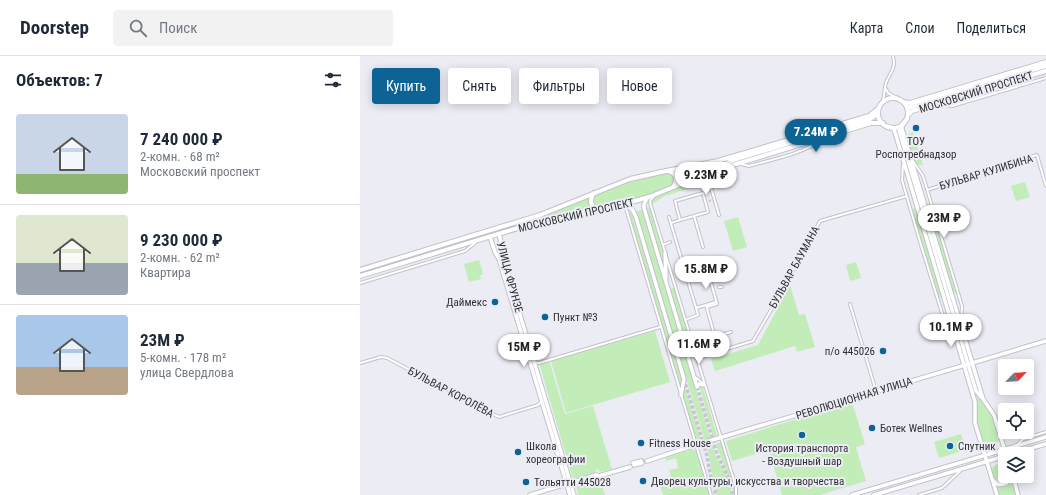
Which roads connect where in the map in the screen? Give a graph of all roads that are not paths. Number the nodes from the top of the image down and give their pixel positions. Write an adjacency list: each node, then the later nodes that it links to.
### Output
1 (892, 56): 6 (street)
2 (1046, 62): 7 (main road, МОСКОВСКИЙ ПРОСПЕКТ)
3 (1046, 66): 11 (main road, МОСКОВСКИЙ ПРОСПЕКТ)
4 (1046, 71): 9 (main road, МОСКОВСКИЙ ПРОСПЕКТ)
5 (1046, 78): 9 (street)
6 (885, 88): 7 (street); 8 (street)
7 (901, 100): 8 (main road); 11 (main road)
8 (882, 102): 10 (main road)
9 (936, 104): 12 (main road, МОСКОВСКИЙ ПРОСПЕКТ)
10 (879, 108): 13 (main road); 21 (main road, МОСКОВСКИЙ ПРОСПЕКТ)
11 (907, 108): 12 (main road)
12 (908, 115): 14 (main road)
13 (879, 117): 15 (main road); 19 (main road, МОСКОВСКИЙ ПРОСПЕКТ)
14 (904, 123): 16 (main road); 17 (main road); 20 (main road)
15 (885, 125): 16 (main road); 18 (main road, МОСКОВСКИЙ ПРОСПЕКТ); 22 (main road)
16 (892, 127): 17 (main road)
17 (899, 130): 77 (main road)
18 (825, 137): 23 (main road, МОСКОВСКИЙ ПРОСПЕКТ); 23 (street)
19 (732, 160): 21 (main road, МОСКОВСКИЙ ПРОСПЕКТ); 24 (main road, МОСКОВСКИЙ ПРОСПЕКТ)
20 (912, 160): 29 (street); 66 (main road)
21 (719, 161): 24 (main road); 25 (main road, МОСКОВСКИЙ ПРОСПЕКТ)
22 (904, 162): 32 (street); 68 (main road)
23 (739, 163): 24 (main road, МОСКОВСКИЙ ПРОСПЕКТ)
24 (721, 167): 26 (main road, МОСКОВСКИЙ ПРОСПЕКТ)
25 (666, 171): 28 (main road); 30 (main road, МОСКОВСКИЙ ПРОСПЕКТ)
26 (707, 173): 28 (main road, МОСКОВСКИЙ ПРОСПЕКТ); 34 (street)
27 (1046, 186): 29 (street, БУЛЬВАР КУЛИБИНА)
28 (672, 188): 31 (main road, МОСКОВСКИЙ ПРОСПЕКТ)
29 (927, 190): 66 (street)
30 (594, 192): 37 (main road); 43 (main road, МОСКОВСКИЙ ПРОСПЕКТ)
31 (656, 194): 33 (main road, МОСКОВСКИЙ ПРОСПЕКТ); 49 (street)
32 (907, 196): 68 (street); 74 (street, БУЛЬВАР БАУМАНА)
33 (649, 197): 36 (main road, МОСКОВСКИЙ ПРОСПЕКТ); 59 (main road)
34 (712, 200): 35 (street); 38 (street)
35 (706, 202): 39 (street); 41 (street)
36 (624, 204): 37 (main road, МОСКОВСКИЙ ПРОСПЕКТ); 67 (street); 73 (main road)
37 (599, 210): 45 (main road, МОСКОВСКИЙ ПРОСПЕКТ)
38 (719, 215)
39 (694, 216): 41 (street); 50 (street)
40 (669, 218): 42 (street)
41 (680, 220): 42 (street)
42 (671, 223): 64 (street)
43 (497, 228): 44 (main road, МОСКОВСКИЙ ПРОСПЕКТ); 45 (main road, УЛИЦА ФРУНЗЕ)
44 (488, 231): 46 (main road, УЛИЦА ФРУНЗЕ); 55 (main road, МОСКОВСКИЙ ПРОСПЕКТ)
45 (499, 234): 46 (main road, МОСКОВСКИЙ ПРОСПЕКТ); 51 (main road, УЛИЦА ФРУНЗЕ)
46 (490, 237): 47 (main road, МОСКОВСКИЙ ПРОСПЕКТ); 53 (main road, УЛИЦА ФРУНЗЕ)
47 (477, 240): 57 (main road, МОСКОВСКИЙ ПРОСПЕКТ); 58 (street)
48 (670, 242): 49 (street)
49 (663, 245): 52 (street)
50 (703, 247)
51 (503, 252): 53 (main road); 54 (main road, УЛИЦА ФРУНЗЕ)
52 (665, 253): 59 (main road); 65 (street)
53 (496, 254): 54 (main road, УЛИЦА ФРУНЗЕ)
54 (501, 258): 72 (main road, УЛИЦА ФРУНЗЕ)
55 (360, 270)
56 (708, 272): 61 (street)
57 (360, 276)
58 (360, 283)
59 (666, 285): 71 (main road)
60 (719, 288): 61 (street)
61 (713, 290): 63 (street)
62 (850, 304): 81 (street)
63 (706, 306): 64 (street); 69 (street)
64 (696, 308): 65 (street)
65 (685, 320): 74 (street)
66 (960, 323): 77 (main road)
67 (660, 327): 76 (street); 82 (street)
68 (953, 328): 77 (main road)
69 (731, 332)
70 (1046, 341): 77 (main road, РЕВОЛЮЦИОННАЯ УЛИЦА)
71 (685, 347): 73 (main road); 78 (main road)
72 (529, 350): 76 (main road, УЛИЦА ФРУНЗЕ); 84 (main road, УЛИЦА ФРУНЗЕ)
73 (675, 350): 82 (main road)
74 (696, 358): 79 (street)
75 (360, 363): 86 (street, БУЛЬВАР КОРОЛЁВА)
76 (536, 364): 91 (main road, УЛИЦА ФРУНЗЕ)
77 (968, 364): 80 (main road); 81 (main road, РЕВОЛЮЦИОННАЯ УЛИЦА); 83 (main road); 85 (main road)
78 (694, 376): 79 (street); 79 (main road)
79 (704, 385): 90 (street)
80 (976, 391): 83 (main road); 85 (main road)
81 (876, 392): 90 (main road, РЕВОЛЮЦИОННАЯ УЛИЦА)
82 (681, 395): 93 (street)
83 (982, 398): 85 (main road); 95 (main road)
84 (542, 400): 86 (street, БУЛЬВАР КОРОЛЁВА); 87 (main road, УЛИЦА ФРУНЗЕ)
85 (976, 401): 100 (main road)
86 (536, 406): 87 (street)
87 (544, 409): 91 (main road, УЛИЦА ФРУНЗЕ)
88 (1046, 432): 94 (street)
89 (1046, 437): 94 (main road)
90 (720, 438): 93 (main road, РЕВОЛЮЦИОННАЯ УЛИЦА, bridge); 118 (street)
91 (556, 441): 111 (main road, УЛИЦА ФРУНЗЕ)
92 (1044, 444): 97 (main road); 98 (street)
93 (697, 445): 102 (main road, РЕВОЛЮЦИОННАЯ УЛИЦА); 117 (street)
94 (1018, 445): 96 (main road)
95 (1004, 447)
96 (1012, 447)
97 (1034, 447)
98 (1046, 449)
99 (998, 451): 100 (main road)
100 (985, 455): 103 (main road); 108 (main road)
101 (998, 458): 103 (main road)
102 (647, 460)
103 (987, 461): 107 (main road); 110 (main road)
104 (642, 462): 105 (main road)
105 (634, 464)
106 (629, 466): 111 (main road)
107 (962, 469): 109 (main road); 121 (street)
108 (926, 473): 109 (main road); 119 (main road)
109 (928, 479): 120 (main road)
110 (992, 479): 112 (main road); 122 (main road)
111 (569, 483): 114 (main road); 115 (main road, УЛИЦА ФРУНЗЕ); 116 (main road, УЛИЦА ФРУНЗЕ)
112 (1007, 483)
113 (1014, 483): 123 (main road)
114 (530, 495)
115 (570, 495)
116 (574, 495)
117 (711, 495)
118 (736, 495)
119 (852, 495)
120 (874, 495)
121 (919, 495)
122 (997, 495)
123 (1018, 495)

